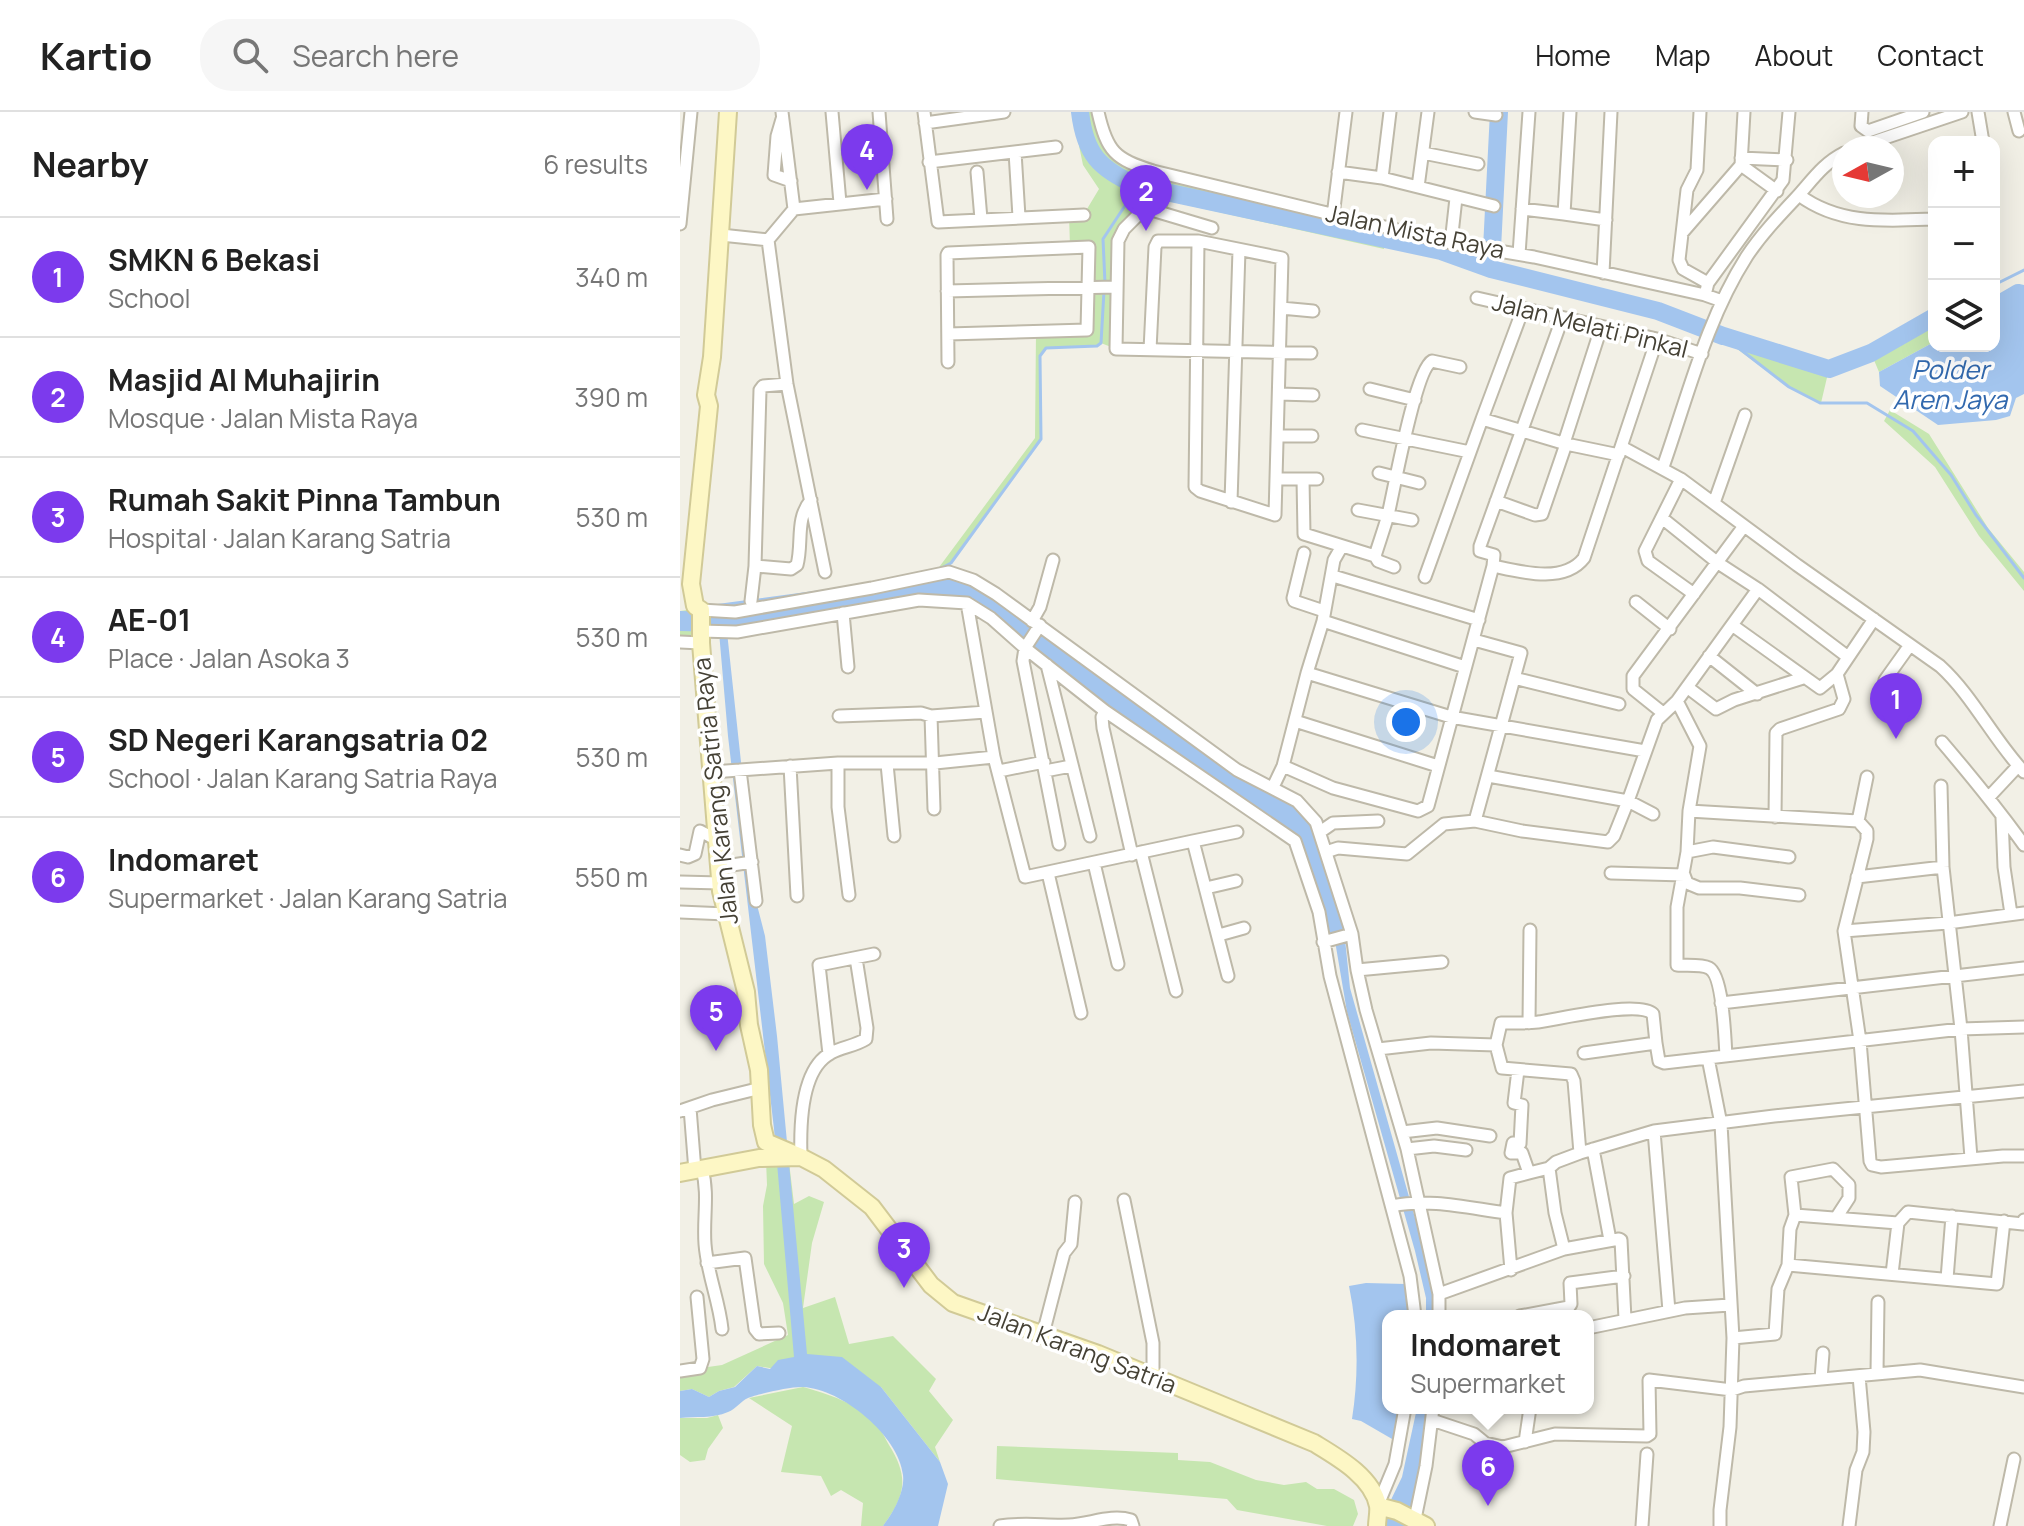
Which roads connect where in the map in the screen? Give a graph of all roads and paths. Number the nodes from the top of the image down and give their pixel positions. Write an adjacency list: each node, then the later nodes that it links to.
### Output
1 (691, 112): 25 (street)
2 (728, 112): 64 (street, Jalan Karang Satria Raya)
3 (832, 112): 47 (street)
4 (879, 112): 46 (street)
5 (1004, 112): 24 (street)
6 (1098, 112): 38 (street, Jalan Mista Raya)
7 (1346, 112): 40 (street)
8 (1390, 112): 41 (street)
9 (1428, 112): 31 (street)
10 (1475, 112): 23 (street)
11 (1529, 112): 52 (street)
12 (1570, 112): 53 (street)
13 (1611, 112): 60 (street)
14 (1700, 112): 63 (street)
15 (1744, 112): 34 (street)
16 (1789, 112): 32 (street)
17 (1862, 112): 18 (street)
18 (1923, 112)
19 (1962, 112): 27 (street)
20 (1978, 112): 28 (street)
21 (2014, 112): 26 (street)
22 (782, 115): 51 (street)
23 (1496, 115)
24 (924, 118): 33 (street)
25 (685, 128): 37 (street)
26 (2019, 131)
27 (1891, 136)
28 (1982, 136)
29 (1056, 147): 30 (street)
30 (1015, 152): 33 (street); 56 (street)
31 (1423, 153): 36 (street); 42 (street)
32 (1787, 160): 34 (street); 43 (street)
33 (929, 162): 58 (street)
34 (1741, 162): 43 (street); 63 (street)
35 (1832, 162): 44 (street)
36 (1478, 164)
37 (683, 165): 48 (street)
38 (1153, 171): 49 (street); 55 (street, Jalan Mista Raya)
39 (977, 172): 58 (street)
40 (1338, 172): 41 (street); 55 (street)
41 (1382, 178): 42 (street)
42 (1418, 187): 45 (street)
43 (1777, 191): 71 (street)
44 (1799, 195): 59 (street); 76 (street)
45 (1456, 198): 50 (street); 67 (street)
46 (886, 199): 47 (street); 57 (street)
47 (840, 203): 51 (street)
48 (681, 204): 61 (street)
49 (1146, 204): 62 (street); 72 (street)
50 (1494, 206)
51 (794, 209): 65 (street)
52 (1522, 209): 53 (street); 69 (street)
53 (1564, 214): 60 (street)
54 (1084, 215): 56 (street)
55 (1333, 216): 67 (street, Jalan Mista Raya)
56 (1019, 217): 58 (street)
57 (887, 219)
58 (981, 219)
59 (1928, 219)
60 (1606, 220): 70 (street)
61 (680, 224)
62 (1212, 228)
63 (1682, 233): 71 (street)
64 (721, 235): 65 (street); 140 (street, Jalan Karang Satria Raya)
65 (768, 240): 92 (street)
66 (1198, 241): 68 (street); 85 (street); 86 (street)
67 (1451, 243): 69 (street, Jalan Mista Raya)
68 (1239, 250): 77 (street); 87 (street)
69 (1519, 254): 70 (street, Jalan Mista Raya)
70 (1603, 273): 74 (street, Jalan Mista Raya)
71 (1708, 283): 74 (street)
72 (1100, 288): 73 (street); 73 (street); 82 (street); 85 (street)
73 (947, 291): 82 (street)
74 (1705, 295): 76 (street, Jalan Mista Raya)
75 (1477, 298): 78 (street, Jalan Melati Pinkal)
76 (1722, 301): 84 (street)
77 (1281, 308): 79 (street); 88 (street)
78 (1523, 309): 80 (street, Jalan Melati Pinkal); 98 (street)
79 (1313, 311)
80 (1562, 319): 81 (street, Jalan Melati Pinkal); 100 (street)
81 (1601, 328): 83 (street, Jalan Melati Pinkal); 104 (street)
82 (948, 334): 90 (street)
83 (1657, 339): 84 (street, Jalan Melati Pinkal); 105 (street)
84 (1703, 348): 107 (street)
85 (1150, 350): 86 (street)
86 (1196, 351): 87 (street); 117 (street)
87 (1235, 352): 88 (street); 117 (street)
88 (1280, 353): 89 (street); 94 (street)
89 (1311, 353)
90 (948, 362)
91 (1460, 367): 96 (street)
92 (787, 384): 115 (street); 130 (street)
93 (1370, 389): 96 (street)
94 (1279, 394): 95 (street); 101 (street)
95 (1313, 395)
96 (1415, 400): 103 (street)
97 (1745, 415): 118 (street)
98 (1482, 419): 100 (street); 106 (street)
99 (1362, 430): 103 (street)
100 (1522, 431): 104 (street); 116 (street)
101 (1278, 436): 102 (street); 110 (street)
102 (1312, 436)
103 (1405, 438): 106 (street); 109 (street)
104 (1565, 443): 105 (street); 116 (street)
105 (1621, 451): 107 (street); 131 (street)
106 (1470, 452): 134 (street)
107 (1663, 467): 113 (street)
108 (1379, 473): 109 (street)
109 (1394, 477): 114 (street); 120 (street)
110 (1277, 479): 111 (street); 117 (street)
111 (1303, 479): 112 (street); 124 (street)
112 (1317, 479)
113 (1681, 479): 118 (street); 121 (street)
114 (1419, 483)
115 (811, 500): 127 (street); 127 (street)
116 (1496, 501): 131 (street)
117 (1231, 502)
118 (1714, 503): 123 (street)
119 (1358, 510): 120 (street)
120 (1388, 514): 122 (street); 126 (street)
121 (1662, 518): 129 (street); 136 (street)
122 (1412, 520)
123 (1744, 526): 129 (street); 143 (street)
124 (1342, 546): 126 (street); 133 (street)
125 (1304, 553): 142 (street)
126 (1375, 556): 132 (street)
127 (799, 558): 130 (street)
128 (1053, 560): 145 (street)
129 (1718, 563): 135 (street); 136 (street)
130 (755, 566): 137 (street)
131 (1493, 566): 144 (street)
132 (1394, 567)
133 (1333, 576): 142 (street); 144 (street)
134 (1425, 577)
135 (1758, 589): 146 (street); 154 (street)
136 (1694, 594): 147 (street)
137 (751, 601)
138 (1636, 602): 147 (street)
139 (967, 603): 141 (street); 152 (street); 168 (street)
140 (701, 610): 145 (street); 148 (street, Jalan Karang Satria Raya)
141 (843, 613): 148 (street); 156 (street)
142 (1324, 616): 157 (street); 158 (street)
143 (1874, 619): 151 (street); 154 (street)
144 (1479, 620): 149 (street)
145 (1036, 623): 152 (street); 193 (street)
146 (1732, 625): 153 (street); 161 (street)
147 (1670, 629): 169 (street)
148 (701, 637): 150 (street); 189 (street, Jalan Karang Satria Raya)
149 (1474, 640): 157 (street); 160 (street)
150 (680, 642)
151 (1910, 645): 162 (street); 186 (street)
152 (1025, 648): 155 (street); 185 (street)
153 (1709, 656): 163 (street); 164 (street)
154 (1848, 657): 159 (street)
155 (1047, 665): 167 (street); 182 (street)
156 (848, 667)
157 (1465, 667): 172 (street)
158 (1307, 673): 172 (street); 173 (street)
159 (1837, 674): 161 (street); 199 (street)
160 (1514, 678): 166 (street); 174 (street)
161 (1803, 678): 164 (street)
162 (1885, 680)
163 (1687, 687): 164 (street); 165 (street)
164 (1757, 694)
165 (1677, 701): 169 (street); 197 (street)
166 (1619, 704)
167 (1105, 711): 214 (street); 241 (street)
168 (986, 712): 171 (street); 177 (street)
169 (1663, 713): 176 (street)
170 (839, 716): 171 (street)
171 (931, 716): 179 (street)
172 (1451, 717): 174 (street); 184 (street)
173 (1295, 721): 183 (street); 184 (street)
174 (1500, 727): 176 (street); 190 (street)
175 (1942, 742): 194 (street)
176 (1645, 751): 195 (street)
177 (994, 757): 179 (street); 188 (street)
178 (838, 763): 180 (street); 181 (street); 228 (street)
179 (935, 763): 180 (street); 196 (street)
180 (887, 764): 206 (street)
181 (790, 766): 187 (street); 230 (street)
182 (1071, 766): 185 (street); 207 (street)
183 (1283, 766): 184 (street); 193 (street)
184 (1438, 766)
185 (1044, 767): 188 (street); 210 (street)
186 (2021, 769): 194 (street)
187 (740, 770): 189 (street); 217 (street)
188 (999, 771): 220 (street)
189 (712, 772): 208 (street, Jalan Karang Satria Raya)
190 (1488, 776): 195 (street); 202 (street)
191 (1867, 777): 203 (street)
192 (1941, 786): 219 (street)
193 (1273, 787): 205 (street)
194 (1989, 797): 200 (street)
195 (1628, 801): 198 (street); 202 (street)
196 (934, 809)
197 (1689, 811): 199 (street); 213 (street)
198 (1653, 814)
199 (1775, 817): 203 (street)
200 (2002, 818): 211 (street); 234 (street)
201 (1378, 821): 205 (street)
202 (1475, 821): 212 (street)
203 (1858, 821): 224 (street)
204 (1237, 832): 209 (street)
205 (1320, 832): 212 (street)
206 (894, 836)
207 (1090, 836)
208 (719, 841): 215 (street); 222 (street, Jalan Karang Satria Raya)
209 (1193, 841): 214 (street); 227 (street)
210 (1059, 844)
211 (2024, 845)
212 (1326, 852): 239 (street)
213 (1687, 852): 216 (street); 223 (street)
214 (1137, 854): 218 (street); 251 (street)
215 (680, 855)
216 (1789, 857)
217 (752, 862): 222 (street); 231 (street)
218 (1094, 863): 220 (street); 245 (street)
219 (1943, 867): 224 (street); 235 (street)
220 (1048, 873): 253 (street)
221 (1611, 873): 223 (street)
222 (720, 875): 226 (street); 233 (street, Jalan Karang Satria Raya)
223 (1684, 875): 229 (street); 252 (street)
224 (1857, 877): 238 (street)
225 (1236, 881): 227 (street)
226 (680, 882)
227 (1206, 888): 240 (street)
228 (849, 895)
229 (1799, 895)
230 (797, 896)
231 (756, 901)
232 (680, 912): 233 (street)
233 (726, 914): 266 (street, Jalan Karang Satria Raya)
234 (2018, 914): 235 (street)
235 (1948, 923): 238 (street); 248 (street)
236 (1244, 928): 240 (street)
237 (1530, 930): 254 (street)
238 (1844, 931): 250 (street)
239 (1352, 934): 241 (street); 247 (street)
240 (1219, 935): 249 (street)
241 (1323, 942): 289 (street)
242 (874, 954): 243 (street)
243 (856, 958): 262 (street); 262 (street)
244 (1442, 962): 247 (street)
245 (1118, 964)
246 (2024, 968): 248 (street)
247 (1357, 970): 260 (street)
248 (1955, 975): 250 (street); 256 (street)
249 (1228, 976)
250 (1852, 988): 252 (street); 257 (street)
251 (1176, 991)
252 (1721, 1003): 263 (street)
253 (1081, 1013)
254 (1529, 1023): 258 (street); 259 (street)
255 (2024, 1027): 256 (street)
256 (1961, 1029): 257 (street); 268 (street)
257 (1860, 1041): 263 (street); 269 (street)
258 (1656, 1043): 261 (street); 264 (street)
259 (1496, 1045): 260 (street); 265 (street)
260 (1378, 1049): 273 (street)
261 (1584, 1053)
262 (829, 1054): 280 (street)
263 (1726, 1056): 264 (street)
264 (1708, 1058): 271 (street)
265 (1518, 1070): 278 (street); 285 (street)
266 (761, 1088): 270 (street); 280 (street, Jalan Karang Satria); 281 (street)
267 (2024, 1091): 268 (street)
268 (1966, 1097): 269 (street); 282 (street)
269 (1865, 1108): 271 (street); 282 (street)
270 (685, 1110): 284 (street)
271 (1721, 1124): 272 (street); 308 (street)
272 (1654, 1131): 276 (street); 312 (street)
273 (1402, 1132): 274 (street); 275 (street)
274 (1490, 1136)
275 (1407, 1149): 277 (street); 288 (street)
276 (1593, 1149): 278 (street); 297 (street)
277 (1466, 1150)
278 (1580, 1153): 283 (street)
279 (2024, 1156): 282 (street)
280 (801, 1157): 281 (street); 317 (street, Jalan Karang Satria)
281 (759, 1158): 284 (street)
282 (1971, 1158)
283 (1549, 1168): 285 (street); 298 (street)
284 (692, 1171): 299 (street)
285 (1529, 1173): 290 (street)
286 (1124, 1200): 323 (street)
287 (1075, 1202): 317 (street)
288 (1419, 1202): 289 (street); 290 (street); 305 (street)
289 (1396, 1205): 309 (street)
290 (1506, 1213): 301 (street)
291 (1795, 1215): 293 (street); 293 (street); 300 (street)
292 (1952, 1216): 295 (street); 296 (street); 304 (street)
293 (1836, 1218): 296 (street)
294 (2024, 1220): 295 (street)
295 (2004, 1221): 304 (street)
296 (1898, 1223): 302 (street)
297 (1610, 1240): 298 (street); 303 (street)
298 (1564, 1249): 301 (street)
299 (707, 1263): 315 (street); 316 (street)
300 (1788, 1265): 302 (street); 318 (street)
301 (1511, 1270): 305 (street)
302 (1892, 1274): 304 (street)
303 (1624, 1276): 311 (street); 313 (street)
304 (1947, 1279)
305 (1439, 1294): 310 (street)
306 (697, 1297): 320 (street)
307 (1878, 1302): 321 (street)
308 (1730, 1305): 312 (street); 318 (street)
309 (1414, 1310)
310 (1439, 1310)
311 (1553, 1310)
312 (1669, 1311): 313 (street)
313 (1625, 1319): 314 (street)
314 (1594, 1327)
315 (722, 1329)
316 (779, 1333)
317 (1043, 1334): 323 (street, Jalan Karang Satria)
318 (1733, 1338): 326 (street)
319 (1823, 1353): 324 (street)
320 (680, 1371)
321 (1877, 1372): 322 (street); 325 (street)
322 (1859, 1376): 324 (street); 340 (street)
323 (1153, 1377): 333 (street, Jalan Karang Satria)
324 (1821, 1379): 326 (street)
325 (2024, 1387)
326 (1732, 1390): 330 (street); 339 (street)
327 (1404, 1414): 333 (street)
328 (1432, 1414): 330 (street); 334 (street)
329 (1529, 1414): 330 (street)
330 (1525, 1442)
331 (1647, 1454): 338 (street)
332 (2014, 1459): 341 (street)
333 (1378, 1506): 334 (street); 337 (street)
334 (1419, 1524)
335 (1000, 1526): 336 (street)
336 (1133, 1526)
337 (1377, 1526)
338 (1642, 1526)
339 (1720, 1526)
340 (1849, 1526)
341 (2000, 1526)

